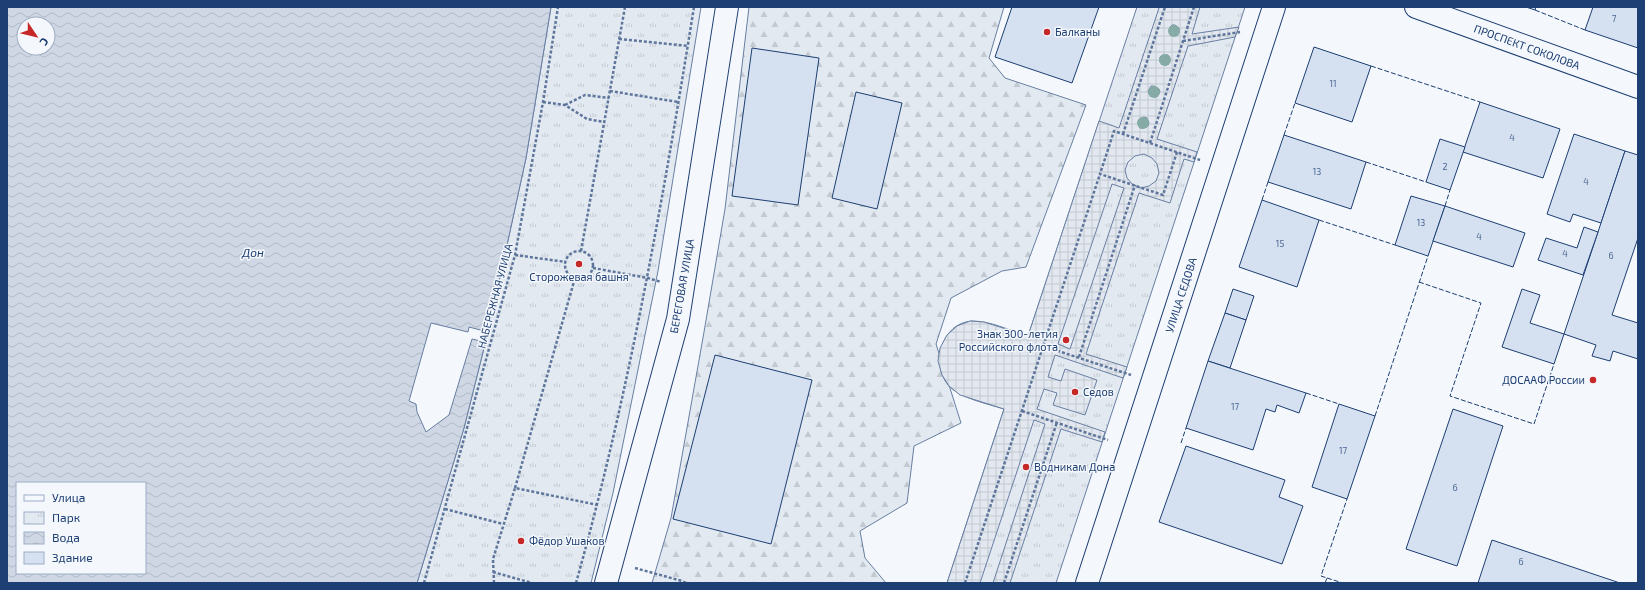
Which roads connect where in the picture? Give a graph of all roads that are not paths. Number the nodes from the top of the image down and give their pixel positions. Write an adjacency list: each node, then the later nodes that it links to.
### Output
1 (727, 7): 5 (street, БЕРЕГОВАЯ УЛИЦА)
2 (1274, 7): 6 (street, УЛИЦА СЕДОВА)
3 (1416, 7): 4 (street, ПРОСПЕКТ СОКОЛОВА)
4 (1638, 87)
5 (606, 583)
6 (1087, 583)

